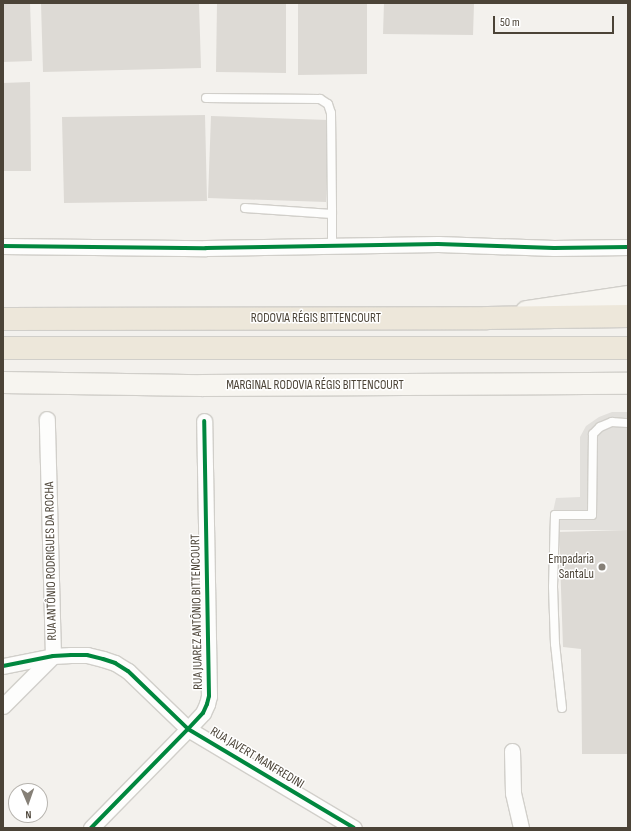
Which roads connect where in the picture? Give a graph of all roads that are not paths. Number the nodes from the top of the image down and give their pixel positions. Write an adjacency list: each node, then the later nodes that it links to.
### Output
1 (206, 98): 3 (lane)
2 (244, 208): 3 (lane)
3 (332, 214): 5 (lane)
4 (3, 246): 5 (street)
5 (332, 247): 6 (street)
6 (628, 247)
7 (628, 296): 9 (main road)
8 (628, 316): 9 (highway, RODOVIA RÉGIS BITTENCOURT)
9 (488, 318): 10 (highway, RODOVIA RÉGIS BITTENCOURT)
10 (3, 319)
11 (3, 348): 12 (highway)
12 (628, 348)
13 (3, 382): 14 (main road, MARGINAL RODOVIA RÉGIS BITTENCOURT)
14 (628, 383)
15 (47, 419): 18 (street, RUA ANTÔNIO RODRIGUES DA ROCHA)
16 (204, 421): 22 (street, RUA JUAREZ ANTÔNIO BITTENCOURT)
17 (628, 423): 21 (lane)
18 (53, 656): 19 (street, RUA JAVERT MANFREDINI); 20 (street, RUA ANTÔNIO RODRIGUES DA ROCHA); 22 (street, RUA JAVERT MANFREDINI)
19 (3, 666)
20 (3, 706)
21 (562, 708)
22 (188, 729): 25 (street, RUA JUAREZ ANTÔNIO BITTENCOURT); 26 (street, RUA JAVERT MANFREDINI)
23 (512, 751): 24 (street)
24 (519, 821): 27 (street)
25 (90, 828)
26 (354, 828)
27 (508, 828)

